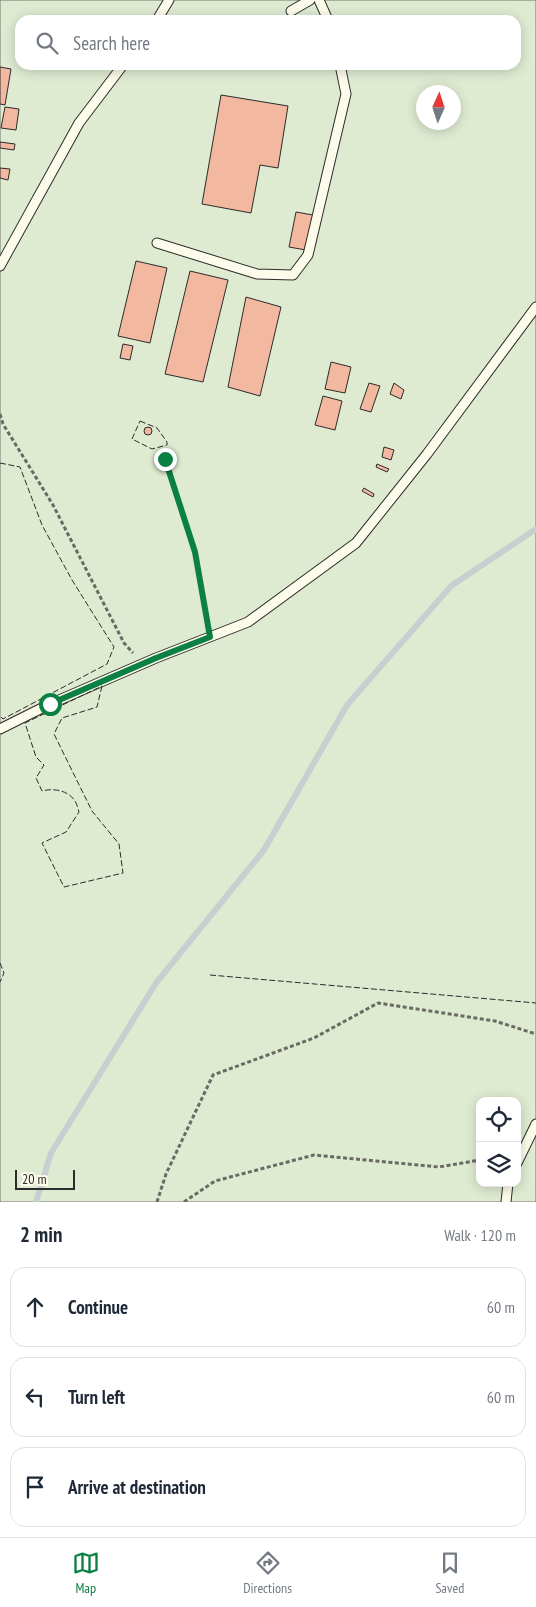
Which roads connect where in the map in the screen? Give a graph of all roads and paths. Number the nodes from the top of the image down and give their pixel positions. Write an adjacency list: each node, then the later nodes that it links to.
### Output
1 (169, 0): 5 (lane)
2 (319, 0): 6 (lane)
3 (306, 1): 4 (lane)
4 (291, 11)
5 (160, 15)
6 (326, 15)
7 (119, 70): 10 (lane)
8 (341, 70): 9 (lane)
9 (157, 243)
10 (0, 266)
11 (536, 307): 14 (lane)
12 (0, 414): 15 (path)
13 (165, 459): 14 (path)
14 (210, 637): 15 (lane)
15 (143, 664): 16 (lane)
16 (0, 729)
17 (536, 1034): 22 (path)
18 (536, 1124): 19 (lane)
19 (521, 1155)
20 (476, 1161): 23 (path)
21 (508, 1187): 24 (lane)
22 (157, 1202)
23 (184, 1202)
24 (506, 1202)

